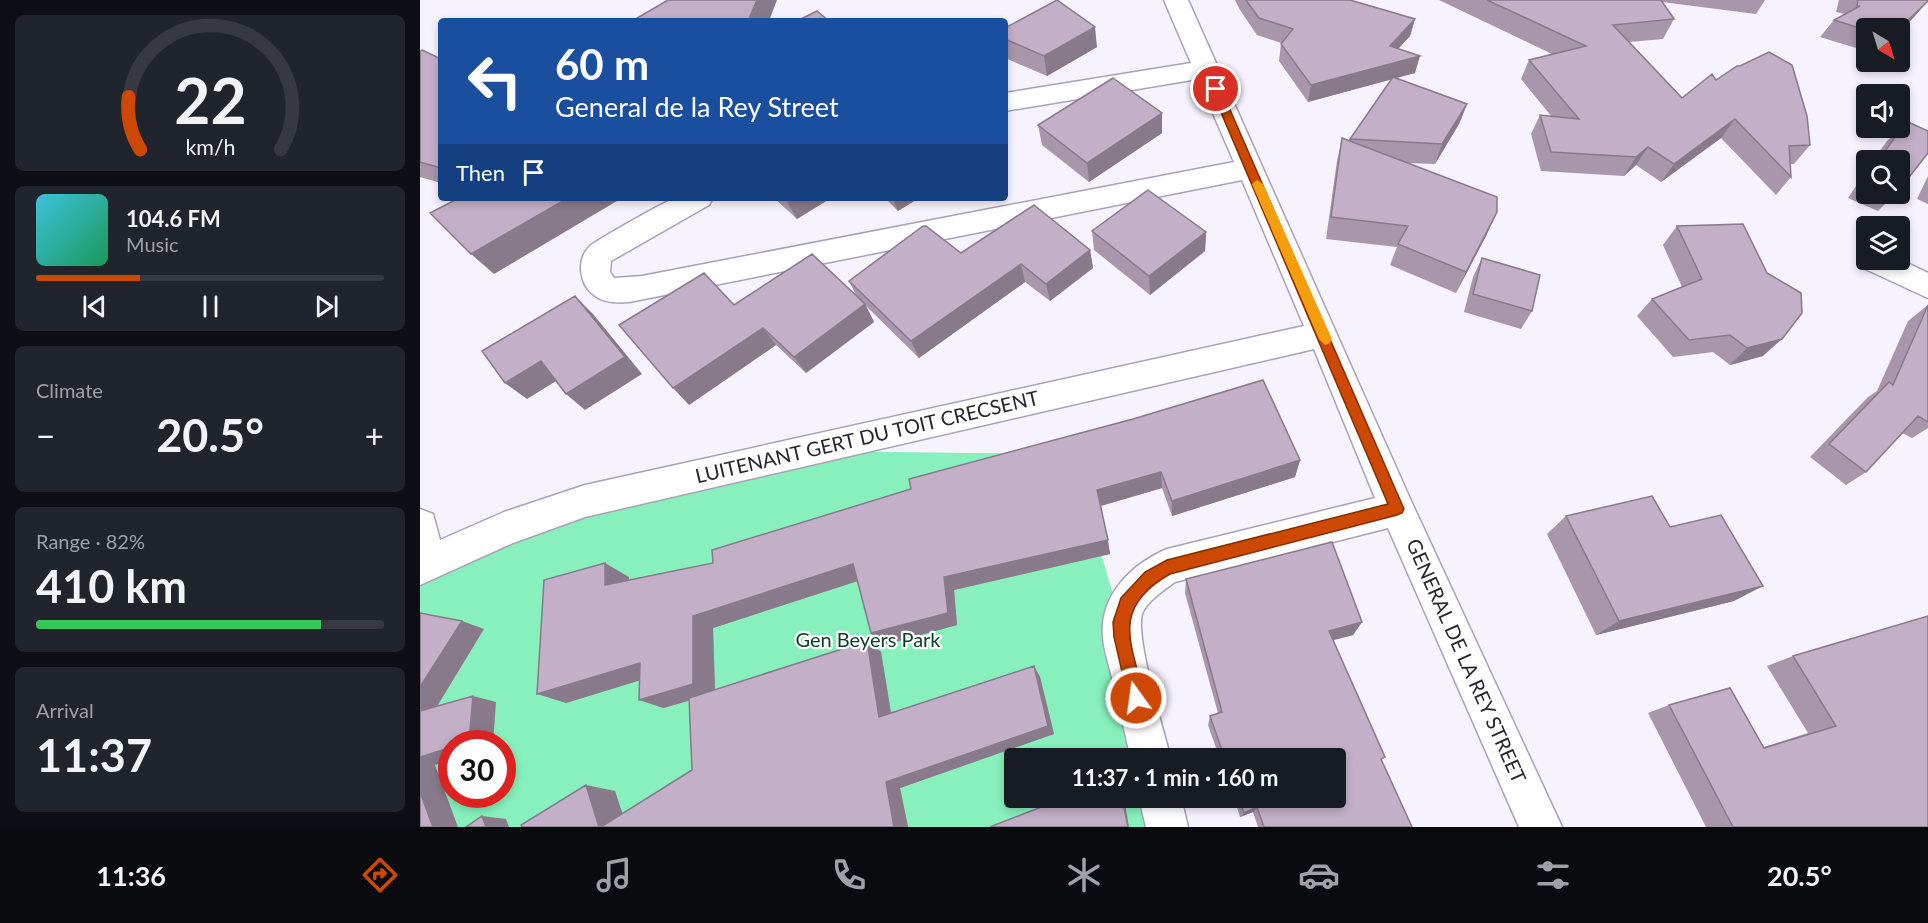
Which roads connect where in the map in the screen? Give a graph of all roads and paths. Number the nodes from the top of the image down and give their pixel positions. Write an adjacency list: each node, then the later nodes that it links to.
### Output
1 (1176, 0): 2 (street, GENERAL DE LA REY STREET)
2 (1207, 69): 3 (street); 4 (street, GENERAL DE LA REY STREET)
3 (1008, 102)
4 (1250, 169): 5 (street); 8 (street, GENERAL DE LA REY STREET)
5 (694, 201)
6 (1894, 270): 7 (street)
7 (1928, 286)
8 (1323, 334): 9 (street, GENERAL DE LA REY STREET); 11 (street, LUITENANT GERT DU TOIT CRECSENT)
9 (1397, 509): 12 (street); 15 (street, GENERAL DE LA REY STREET)
10 (420, 526): 11 (street)
11 (423, 566)
12 (1148, 748)
13 (1162, 808): 14 (street)
14 (1167, 827)
15 (1541, 827)

